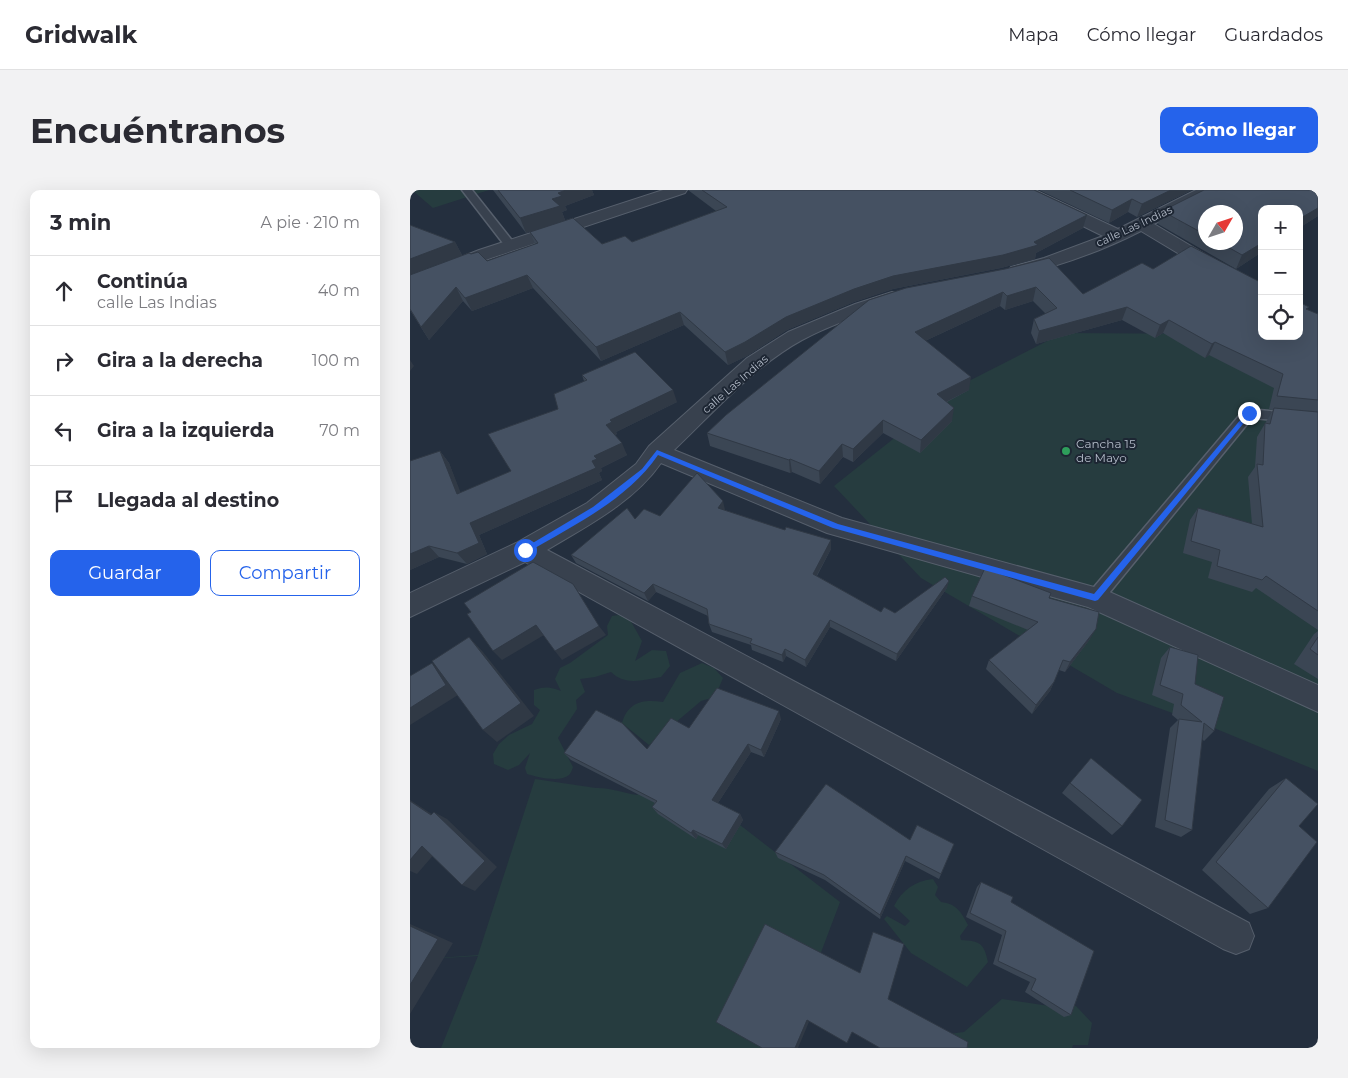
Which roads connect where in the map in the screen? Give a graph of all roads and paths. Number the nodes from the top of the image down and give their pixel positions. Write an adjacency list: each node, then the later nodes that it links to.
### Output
1 (467, 190): 7 (lane)
2 (679, 190): 7 (street)
3 (1022, 190): 6 (street)
4 (1208, 190): 5 (street, calle Las Indias)
5 (1141, 224): 6 (street, calle Las Indias); 12 (street)
6 (1118, 236): 10 (street, calle Las Indias)
7 (510, 245): 9 (street)
8 (410, 267): 9 (street)
9 (430, 275): 11 (street)
10 (994, 277)
11 (410, 283)
12 (1258, 289)
13 (910, 293): 15 (street, calle Las Indias)
14 (1318, 420): 17 (lane)
15 (657, 452): 16 (street, calle Las Indias); 17 (street)
16 (525, 550): 18 (street, calle Las Indias); 20 (street)
17 (1095, 598): 19 (street)
18 (410, 606)
19 (1318, 699)
20 (1236, 936)

